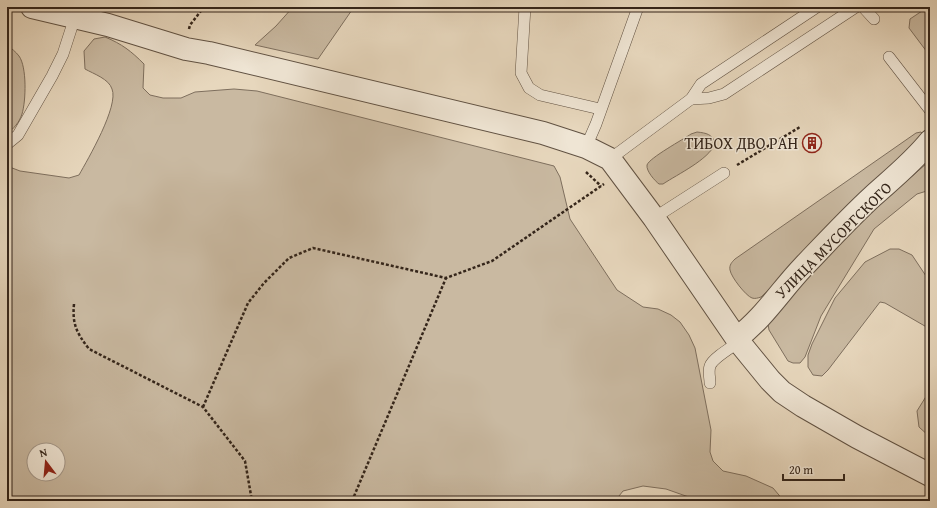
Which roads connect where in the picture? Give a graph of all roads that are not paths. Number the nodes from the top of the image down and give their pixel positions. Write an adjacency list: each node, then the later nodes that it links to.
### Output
1 (32, 7): 8 (street)
2 (98, 7): 8 (lane)
3 (525, 7): 12 (lane)
4 (638, 7): 12 (lane)
5 (817, 7): 11 (lane)
6 (863, 7): 9 (lane)
7 (850, 9): 11 (lane)
8 (75, 17): 15 (lane); 16 (street)
9 (874, 19)
10 (889, 57): 13 (lane)
11 (691, 99): 17 (lane)
12 (600, 109): 16 (lane)
13 (930, 110)
14 (930, 141): 20 (street, УЛИЦА МУСОРГСКОГО)
15 (7, 144)
16 (586, 147): 17 (street)
17 (615, 166): 19 (street)
18 (724, 173): 19 (lane)
19 (654, 218): 20 (street)
20 (738, 340): 21 (lane); 22 (street)
21 (710, 382)
22 (930, 475)

